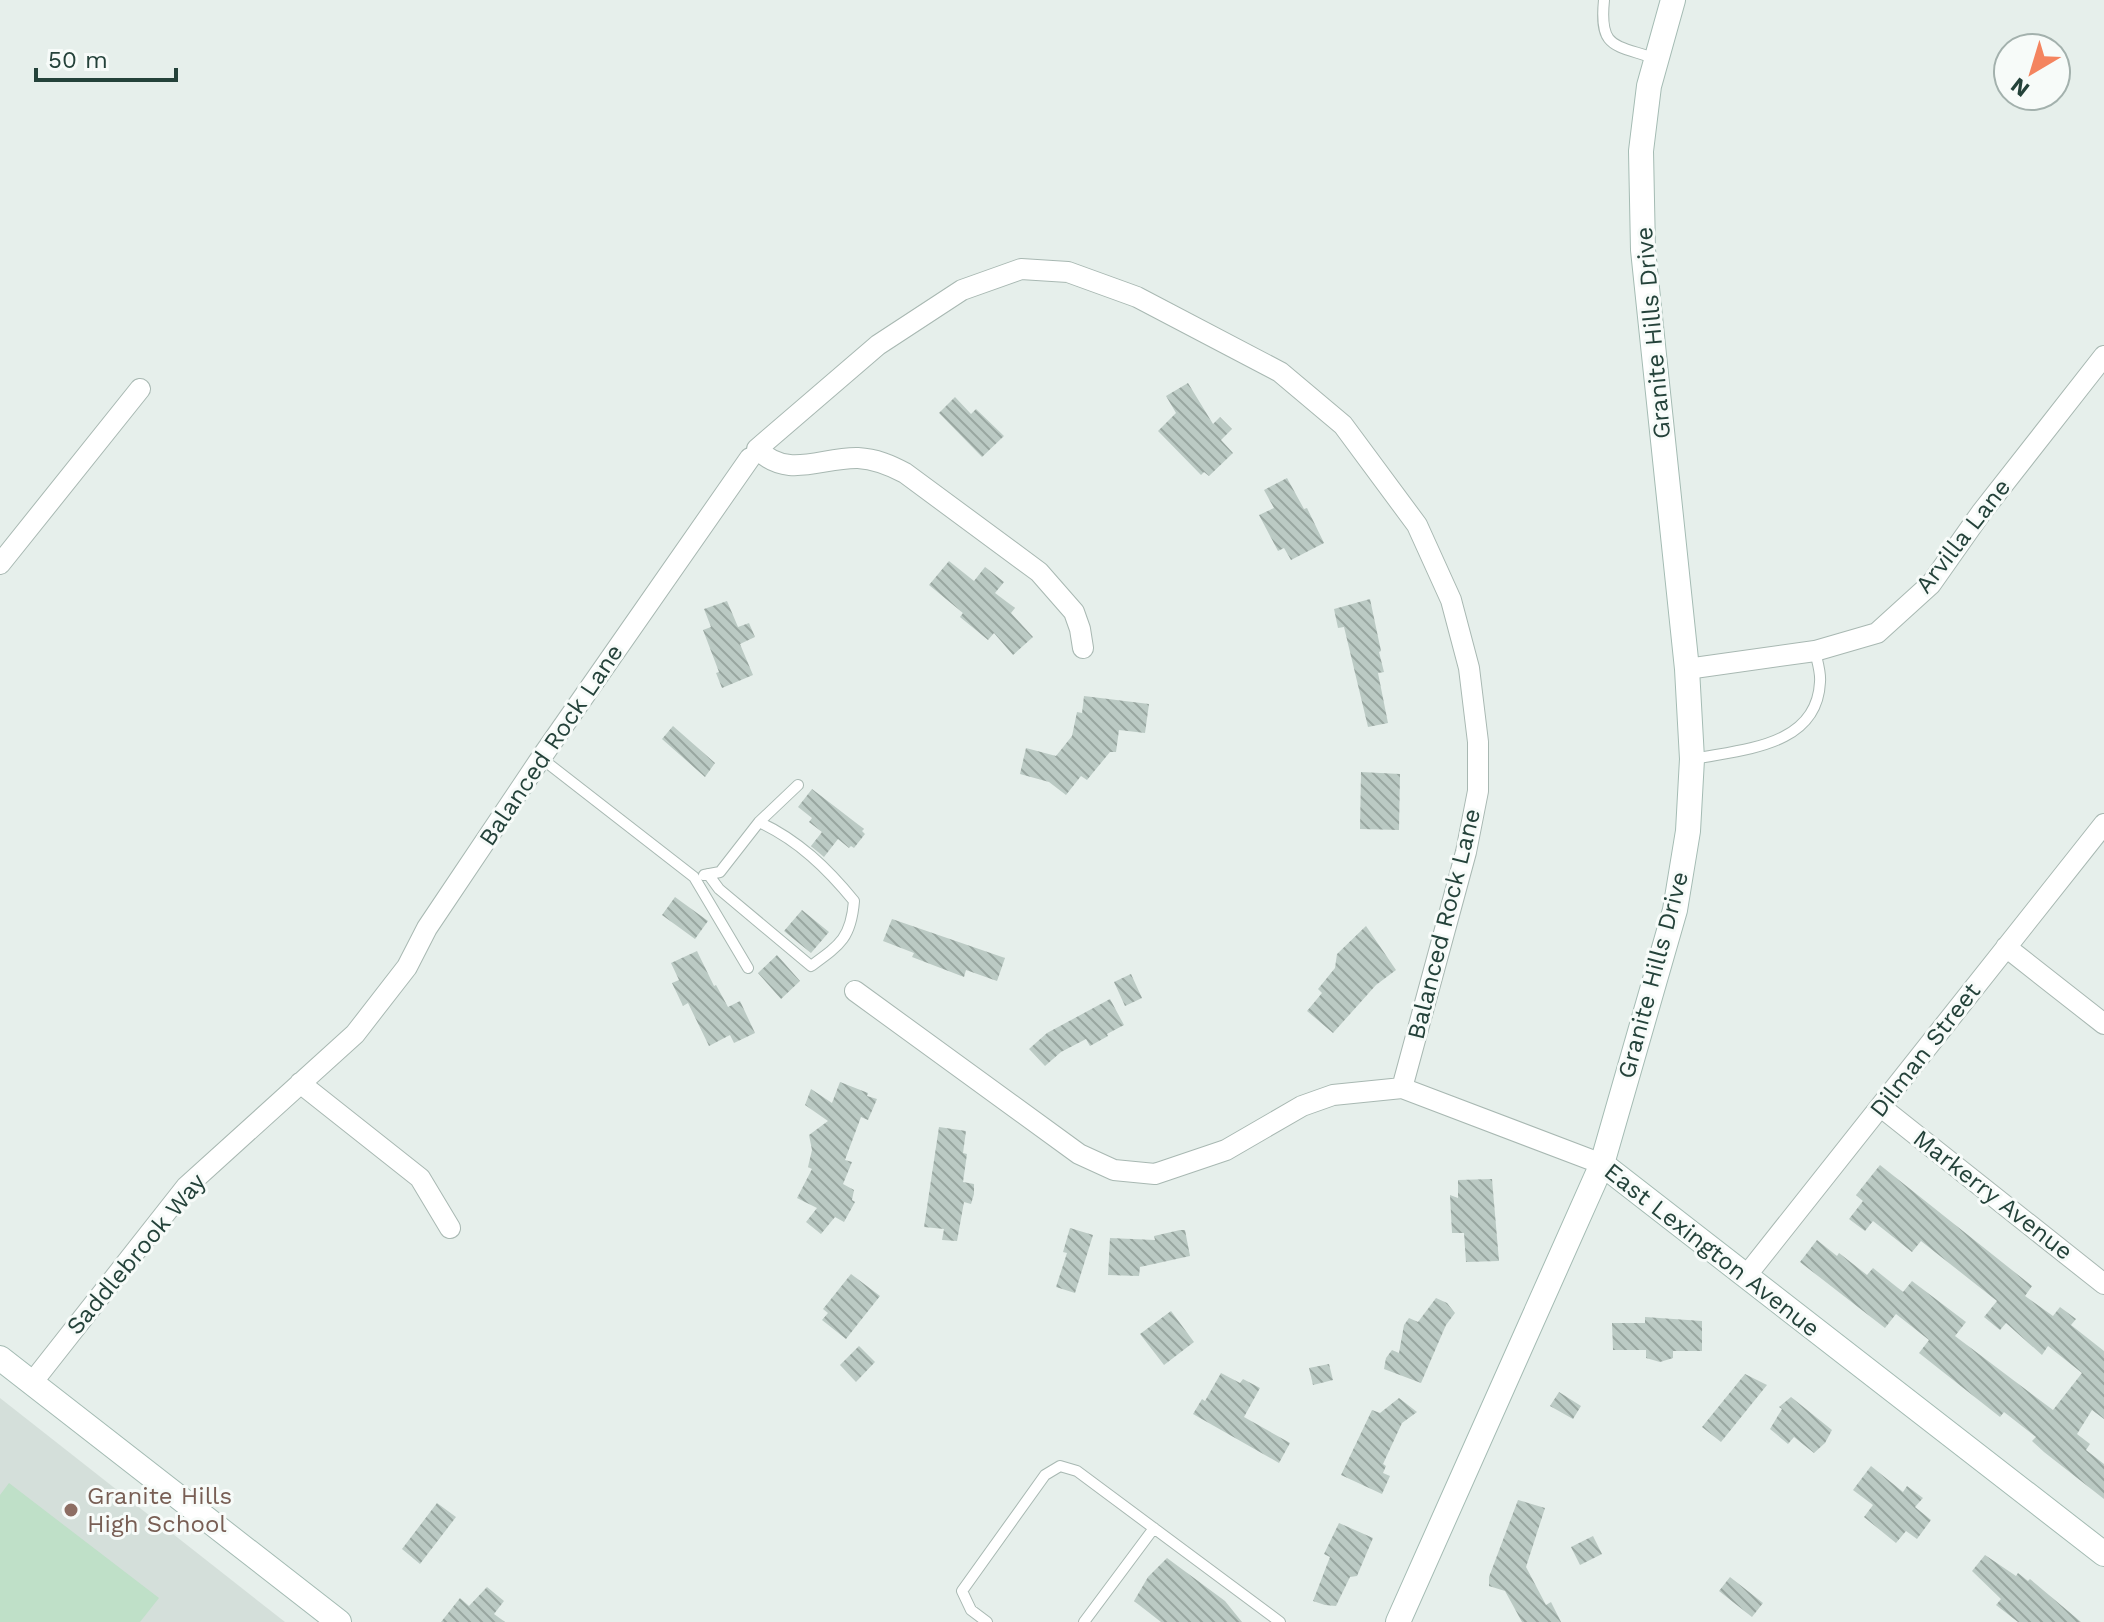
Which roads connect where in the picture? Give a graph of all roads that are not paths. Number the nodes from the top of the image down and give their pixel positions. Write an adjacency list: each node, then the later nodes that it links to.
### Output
1 (1604, 0): 3 (lane)
2 (1673, 0): 3 (street, Granite Hills Drive)
3 (1656, 59): 10 (street, Granite Hills Drive)
4 (2104, 356): 9 (street, Arvilla Lane)
5 (140, 389): 7 (street)
6 (754, 453): 8 (street); 11 (street, Balanced Rock Lane); 24 (street, Balanced Rock Lane)
7 (0, 564)
8 (1083, 648)
9 (1815, 651): 10 (street, Arvilla Lane); 12 (lane)
10 (1687, 669): 12 (street, Granite Hills Drive)
11 (541, 758): 17 (lane); 22 (street, Balanced Rock Lane)
12 (1692, 759): 26 (street, Granite Hills Drive)
13 (798, 785): 14 (lane)
14 (759, 822): 16 (lane); 16 (lane)
15 (2104, 824): 18 (street, Dilman Street)
16 (708, 874): 17 (lane)
17 (694, 877): 19 (lane)
18 (2006, 947): 21 (street); 25 (street, Dilman Street)
19 (748, 968)
20 (855, 991): 24 (street, East Lexington Avenue)
21 (2104, 1024)
22 (355, 1034): 23 (street, Saddlebrook Way)
23 (300, 1083): 27 (street); 31 (street, Saddlebrook Way)
24 (1402, 1088): 26 (street, East Lexington Avenue)
25 (1881, 1107): 28 (street, Dilman Street); 29 (street, Markerry Avenue)
26 (1602, 1164): 28 (street, East Lexington Avenue); 38 (street, Granite Hills Drive)
27 (450, 1228)
28 (1746, 1276): 33 (street, East Lexington Avenue)
29 (2104, 1284)
30 (0, 1358): 31 (street)
31 (31, 1384): 34 (street)
32 (1154, 1528): 35 (lane); 36 (lane); 37 (lane)
33 (2104, 1554)
34 (339, 1622)
35 (987, 1622)
36 (1084, 1622)
37 (1280, 1622)
38 (1398, 1622)

